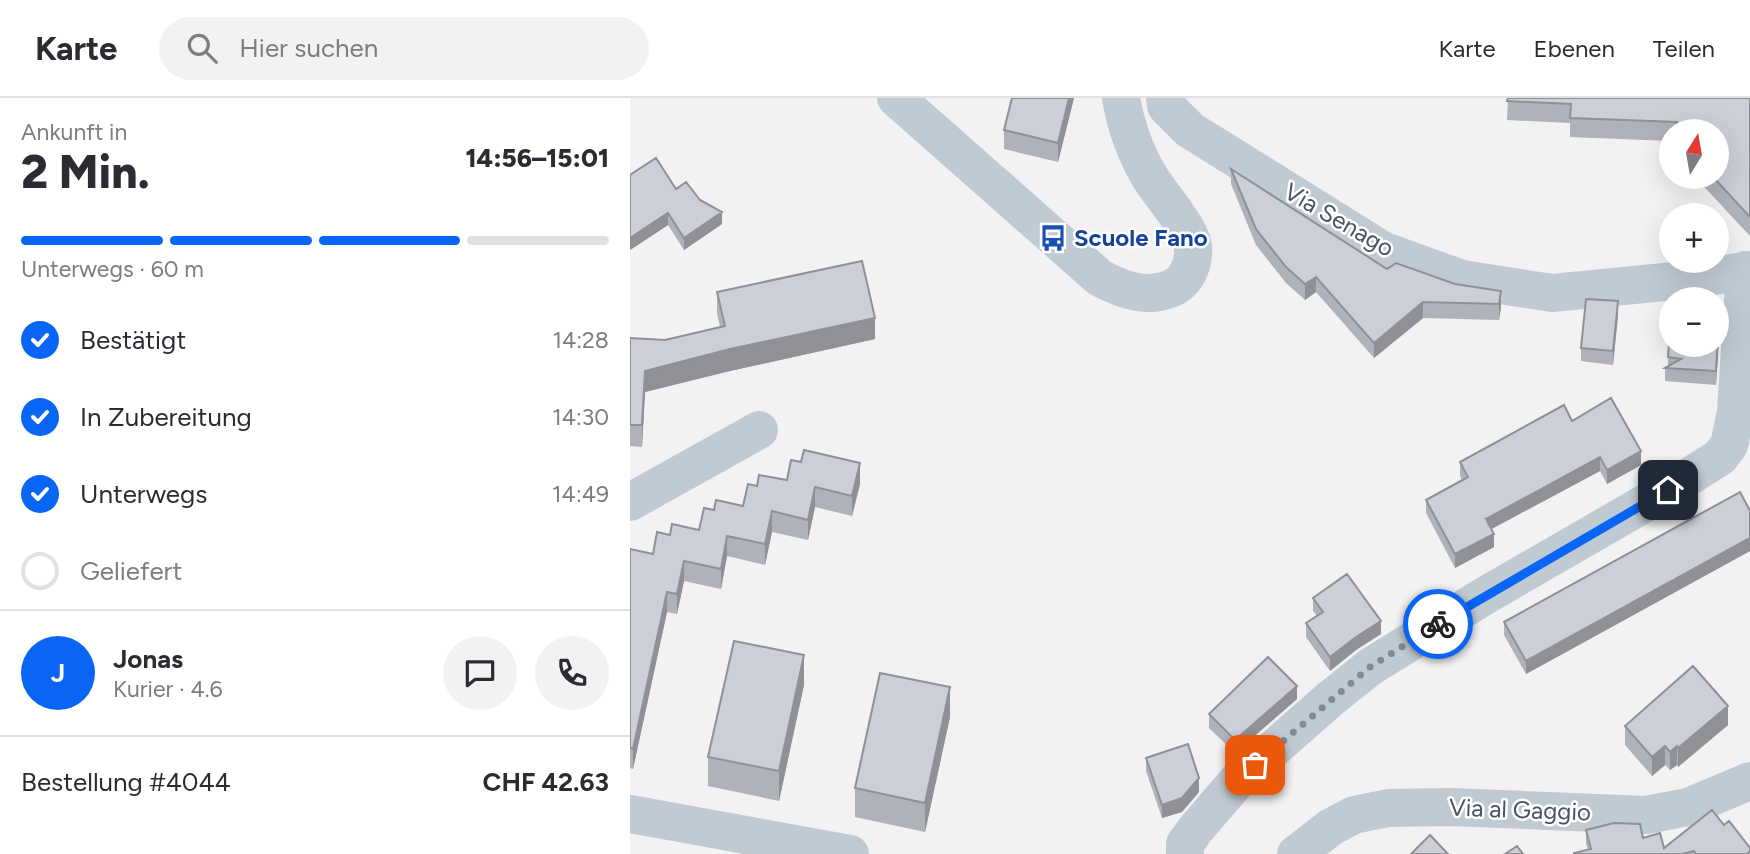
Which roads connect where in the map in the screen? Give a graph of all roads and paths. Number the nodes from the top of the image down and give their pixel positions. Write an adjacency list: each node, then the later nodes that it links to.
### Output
1 (896, 98): 2 (street)
2 (1121, 98)
3 (1165, 98): 4 (street, Via Senago)
4 (1747, 270): 9 (street)
5 (759, 430): 6 (street)
6 (630, 502)
7 (1750, 781): 11 (street, Via al Gaggio)
8 (630, 814): 10 (street)
9 (1176, 851)
10 (850, 854)
11 (1296, 854)

